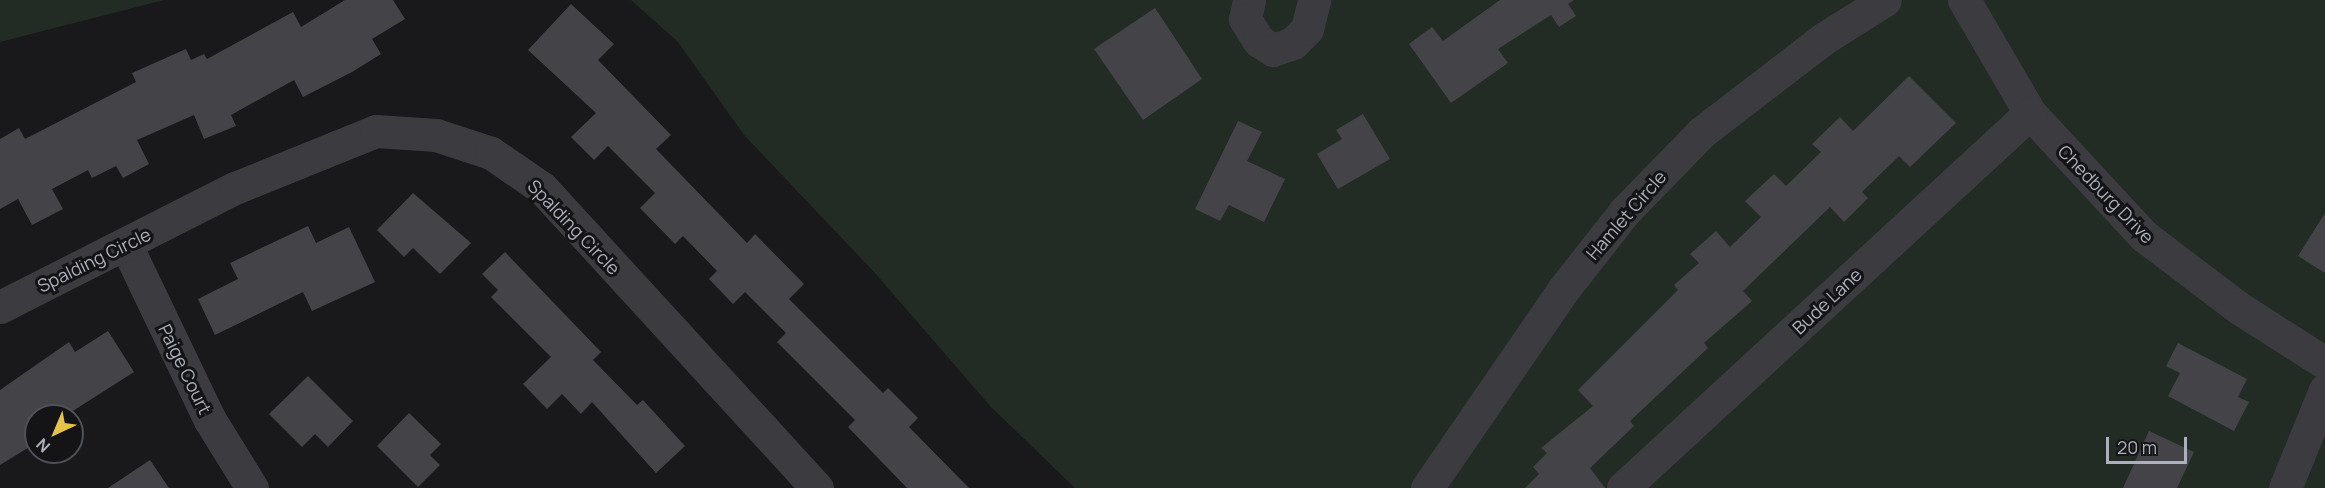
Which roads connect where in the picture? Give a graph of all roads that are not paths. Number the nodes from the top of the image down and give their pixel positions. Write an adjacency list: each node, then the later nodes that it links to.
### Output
1 (1249, 0): 2 (street)
2 (1314, 0)
3 (1885, 0): 12 (street, Hamlet Circle)
4 (1964, 0): 5 (street, Chedburg Drive)
5 (2030, 113): 8 (street, Chedburg Drive); 13 (street, Bude Lane)
6 (126, 245): 7 (street, Spalding Circle); 10 (street, Paige Court); 11 (street, Spalding Circle)
7 (0, 307)
8 (2325, 363)
9 (2325, 390): 14 (street)
10 (252, 488)
11 (817, 488)
12 (1427, 488)
13 (1623, 488)
14 (2285, 488)

